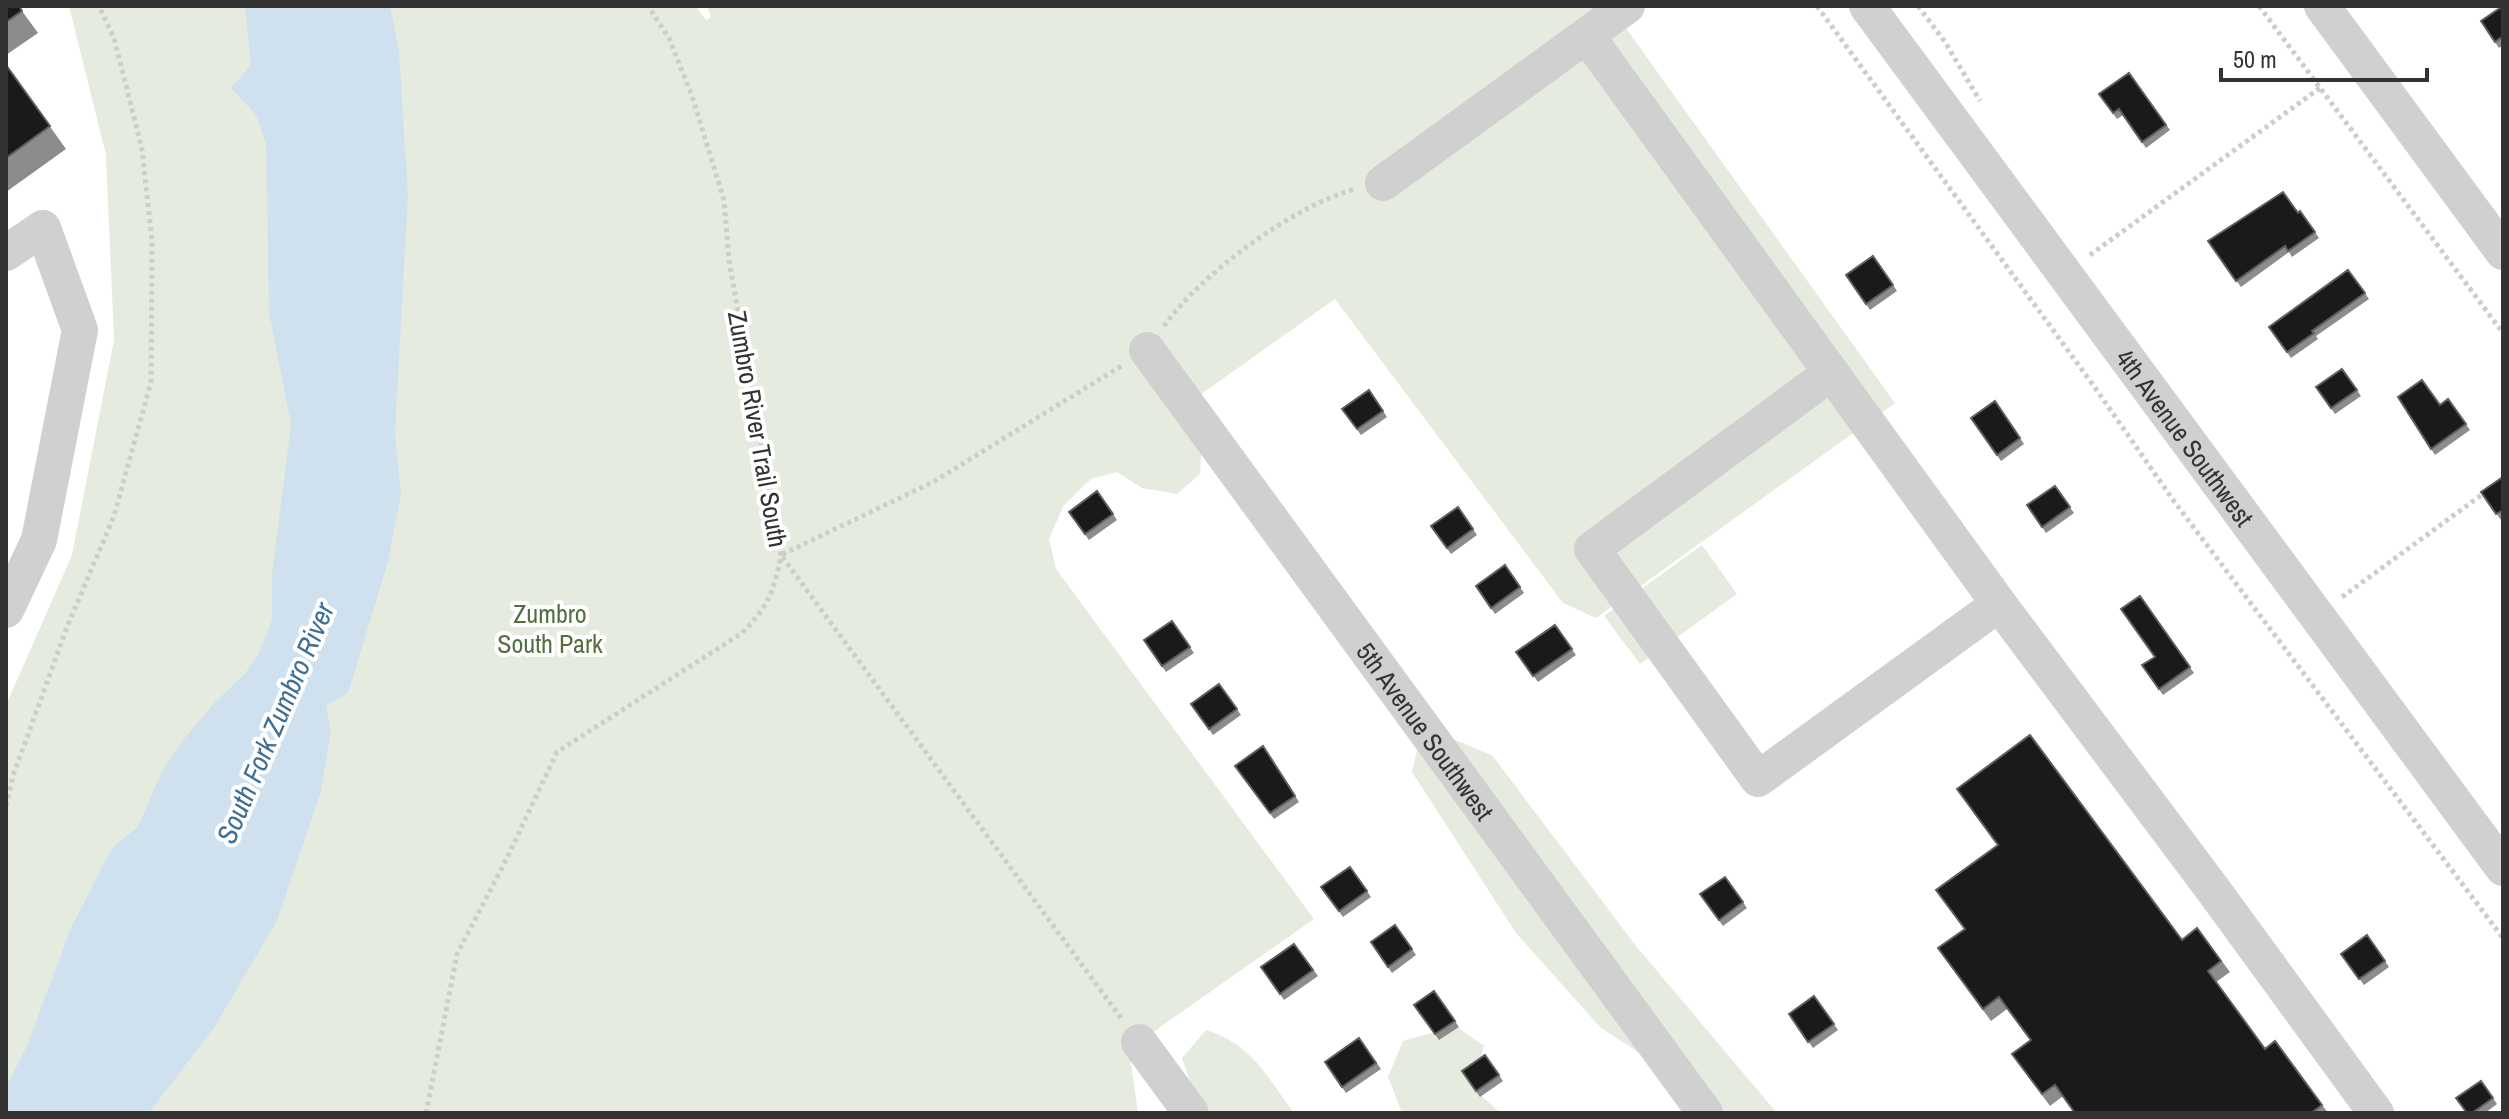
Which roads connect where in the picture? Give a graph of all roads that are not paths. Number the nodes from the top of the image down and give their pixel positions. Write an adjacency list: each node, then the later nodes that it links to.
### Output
1 (1627, 6): 4 (street)
2 (1867, 6): 12 (street, 4th Avenue Southwest)
3 (2322, 6): 6 (street)
4 (1587, 36): 5 (street); 9 (street)
5 (1383, 183)
6 (2503, 252)
7 (6, 253): 11 (street)
8 (1147, 350): 15 (street, 5th Avenue Southwest)
9 (1831, 373): 10 (street); 10 (street)
10 (1999, 604): 16 (street)
11 (6, 610)
12 (2503, 868)
13 (1139, 1042): 14 (street)
14 (1191, 1113)
15 (1705, 1113)
16 (2376, 1113)

